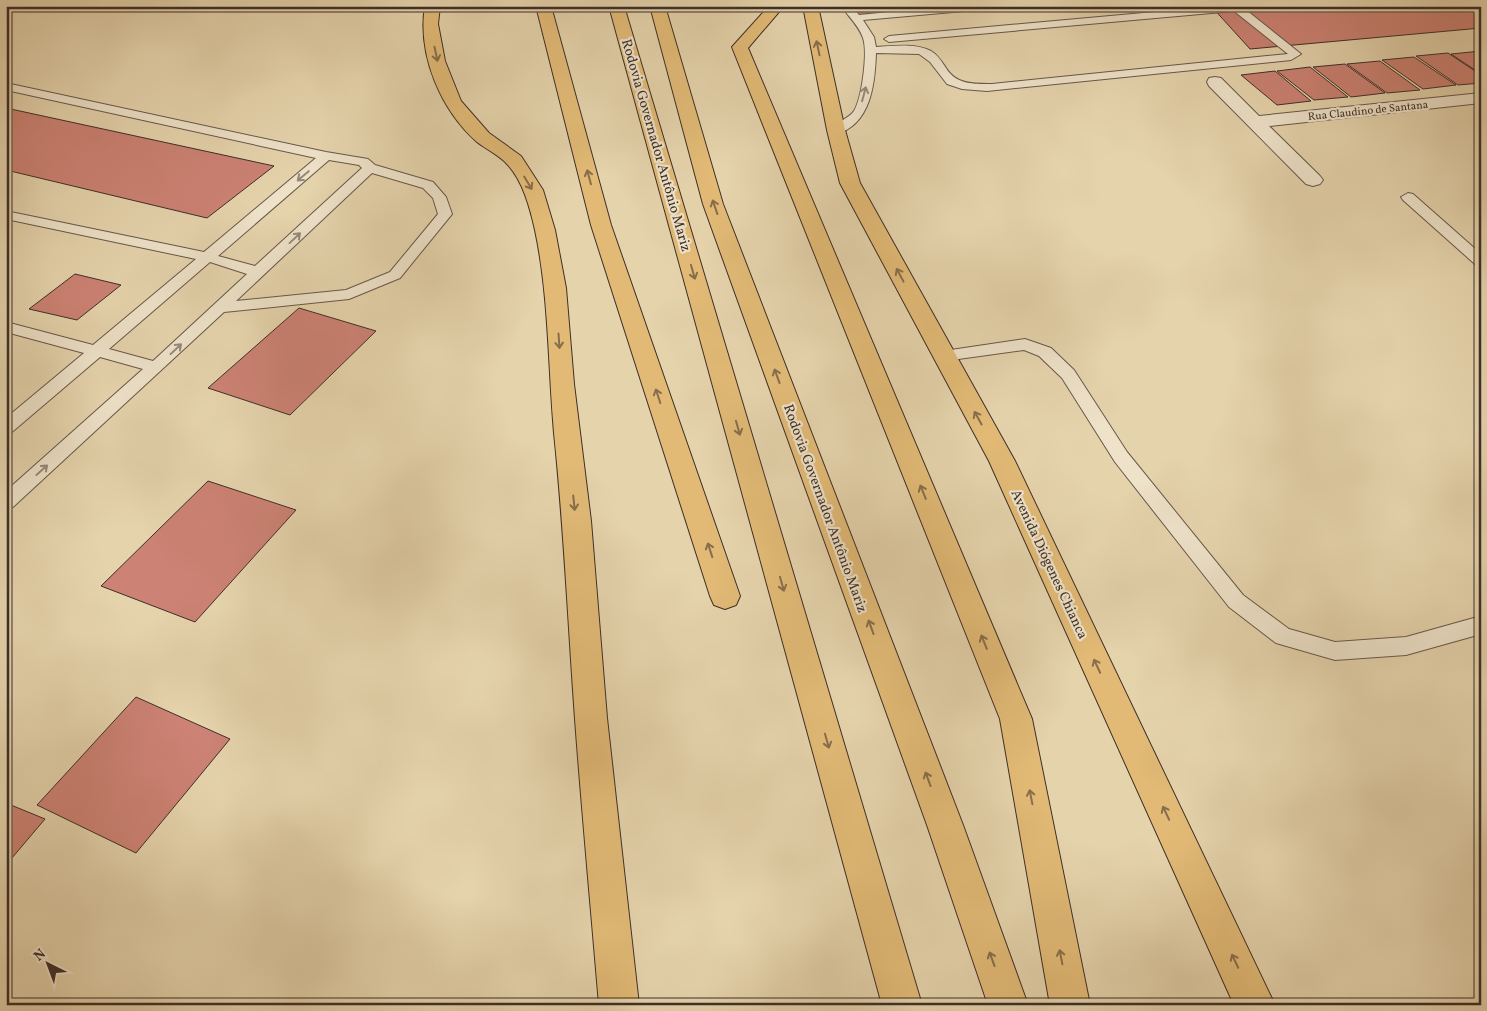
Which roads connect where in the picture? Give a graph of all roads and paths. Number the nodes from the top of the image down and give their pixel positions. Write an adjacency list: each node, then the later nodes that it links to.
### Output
1 (433, 6): 36 (main road, one-way to 36)
2 (543, 6): 34 (main road, one-way to 2)
3 (616, 6): 37 (main road, Rodovia Governador Antônio Mariz, one-way to 37)
4 (657, 6): 38 (main road, Rodovia Governador Antônio Mariz, one-way to 4)
5 (777, 6): 39 (main road, one-way to 5)
6 (810, 6): 18 (main road, Avenida Diógenes Chianca, one-way to 6)
7 (846, 6): 10 (lane)
8 (987, 6): 10 (lane)
9 (1235, 7): 11 (lane); 11 (lane)
10 (856, 18): 11 (lane)
11 (870, 46): 18 (lane, one-way to 11)
12 (1215, 82): 17 (street)
13 (6, 86): 19 (lane)
14 (1481, 98): 15 (street, Rua Claudino de Santana)
15 (1463, 100): 16 (street); 17 (street, Rua Claudino de Santana)
16 (1481, 113)
17 (1256, 122): 21 (street)
18 (836, 130): 30 (main road, Avenida Diógenes Chianca, one-way to 18)
19 (326, 156): 20 (lane); 24 (lane, one-way to 24)
20 (370, 168): 26 (lane, one-way to 20); 27 (lane)
21 (1313, 180)
22 (1408, 197): 25 (lane)
23 (6, 215): 24 (lane)
24 (207, 257): 26 (lane); 29 (lane)
25 (1481, 262)
26 (258, 272): 27 (lane)
27 (219, 308): 31 (lane, one-way to 27)
28 (6, 326): 29 (lane)
29 (98, 351): 31 (lane); 32 (lane)
30 (944, 356): 35 (lane); 40 (main road, Avenida Diógenes Chianca, one-way to 30)
31 (156, 367): 33 (lane, one-way to 31)
32 (6, 428)
33 (6, 502)
34 (725, 596)
35 (1481, 626)
36 (619, 1005)
37 (902, 1005)
38 (1008, 1005)
39 (1070, 1005)
40 (1255, 1005)

